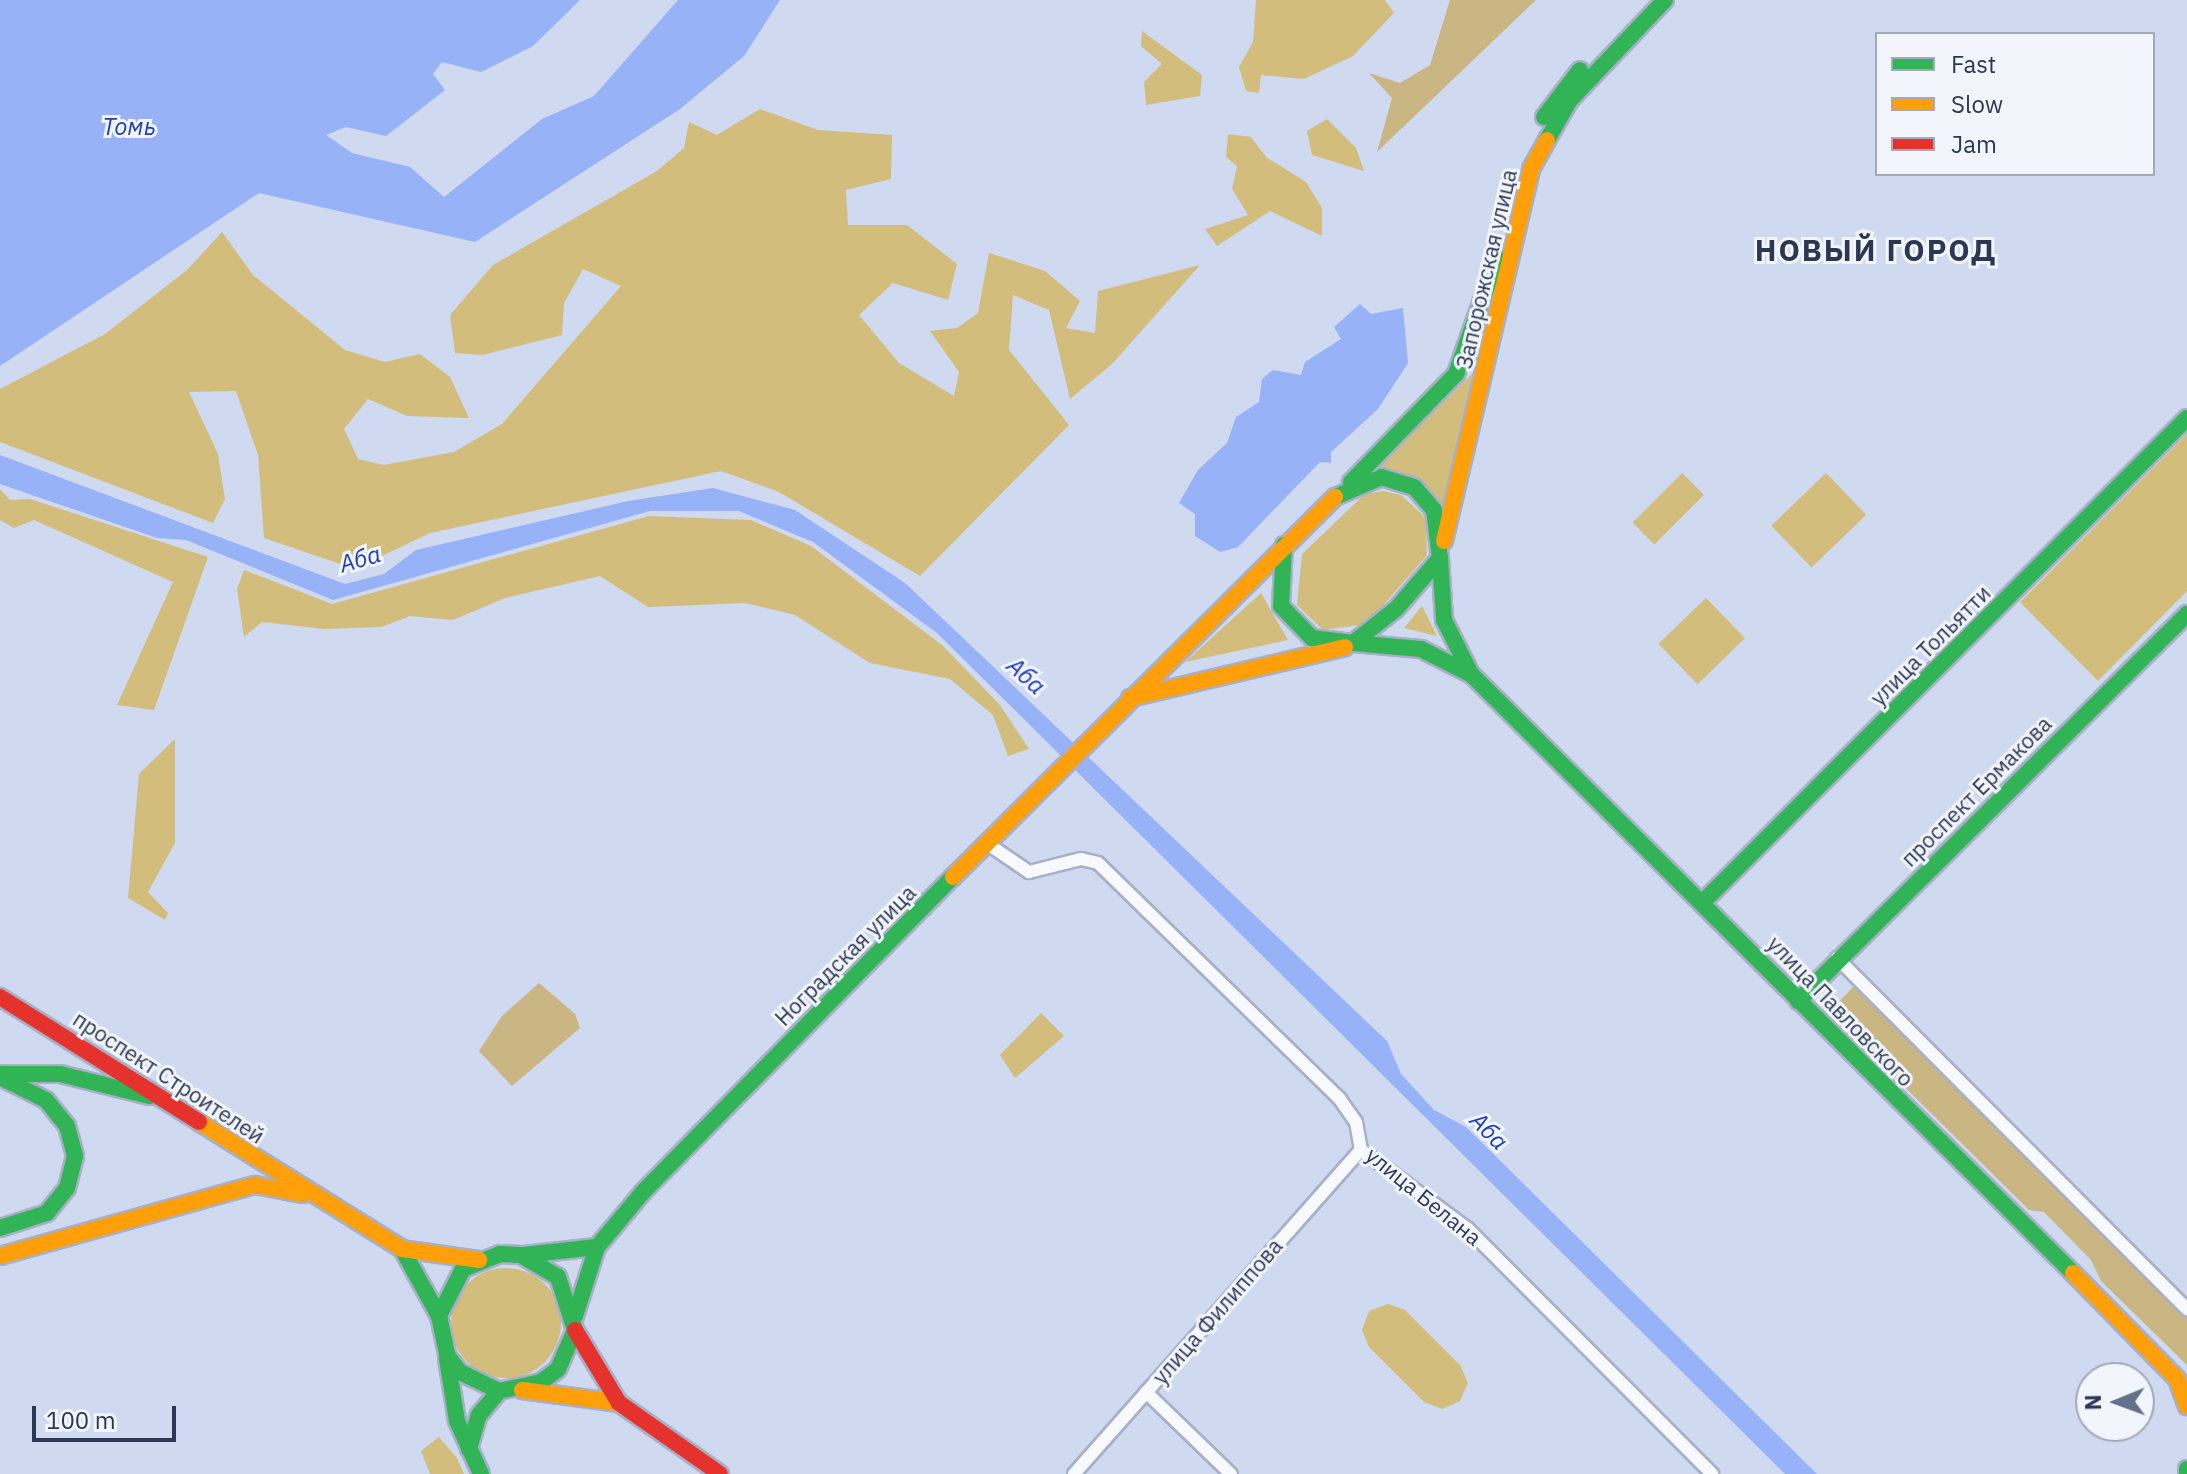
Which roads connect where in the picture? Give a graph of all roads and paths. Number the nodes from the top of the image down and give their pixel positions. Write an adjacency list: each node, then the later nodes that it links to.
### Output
1 (1647, 0): 4 (main road, Запорожская улица)
2 (1665, 0): 6 (main road, Запорожская улица)
3 (2187, 418): 12 (main road, улица Тольятти)
4 (1341, 492): 5 (main road); 6 (main road)
5 (1284, 545): 8 (main road); 10 (main road, Ноградская улица)
6 (1442, 550): 8 (main road); 9 (main road, улица Павловского)
7 (2187, 614): 13 (main road, проспект Ермакова)
8 (1353, 643): 9 (main road, улица Павловского); 10 (main road)
9 (1472, 675): 12 (main road, улица Павловского)
10 (1130, 698): 11 (main road, Ноградская улица)
11 (988, 844): 18 (street, улица Белана); 21 (main road, Ноградская улица)
12 (1704, 901): 15 (main road, улица Павловского)
13 (1837, 958): 15 (main road, проспект Ермакова); 26 (street)
14 (0, 997): 17 (main road, проспект Строителей)
15 (1798, 1001): 30 (main road, улица Павловского)
16 (0, 1075): 17 (main road); 20 (main road)
17 (149, 1096): 19 (main road, проспект Строителей)
18 (1361, 1150): 33 (street, улица Филиппова); 41 (street, улица Белана)
19 (312, 1195): 22 (main road, проспект Строителей); 24 (main road)
20 (0, 1228)
21 (597, 1247): 23 (main road); 28 (main road)
22 (402, 1249): 25 (main road); 27 (main road)
23 (521, 1255): 25 (main road); 28 (main road)
24 (0, 1256)
25 (479, 1260): 27 (main road)
26 (2187, 1309)
27 (439, 1316): 29 (main road)
28 (575, 1323): 31 (main road); 34 (main road)
29 (447, 1355): 32 (main road); 36 (main road)
30 (2182, 1381): 35 (main road, улица Павловского)
31 (522, 1390): 32 (main road); 34 (main road)
32 (499, 1391): 36 (main road)
33 (1146, 1392): 39 (street, улица Филиппова); 40 (street)
34 (619, 1403): 38 (main road)
35 (2187, 1406)
36 (469, 1449): 37 (main road)
37 (481, 1474)
38 (720, 1474)
39 (1074, 1474)
40 (1231, 1474)
41 (1712, 1474)

